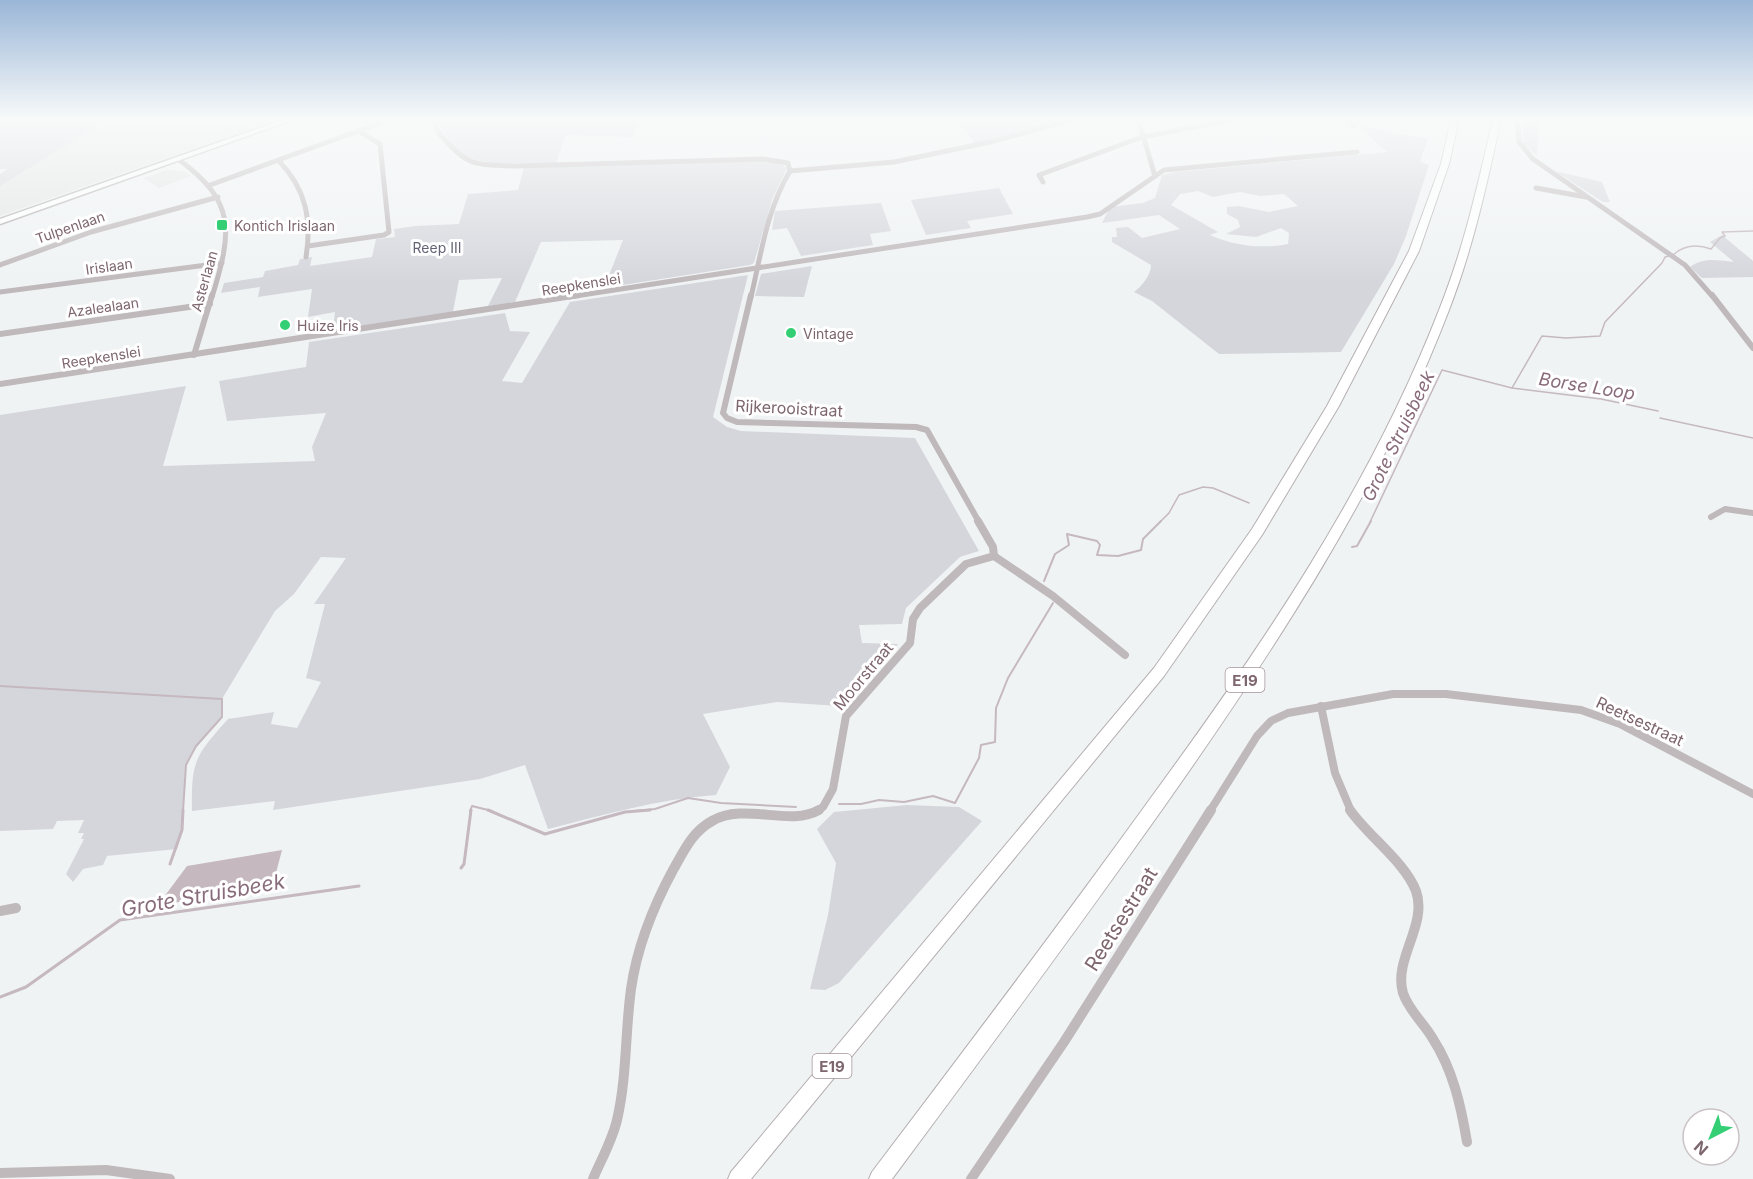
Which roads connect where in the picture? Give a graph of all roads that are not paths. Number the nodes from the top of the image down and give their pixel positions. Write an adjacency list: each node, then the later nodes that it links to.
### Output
1 (136, 174): 18 (main road)
2 (197, 174): 14 (street, Asterlaan)
3 (240, 174): 14 (street)
4 (291, 174): 19 (street)
5 (383, 174): 19 (street)
6 (788, 174): 23 (street, Rijkerooistraat)
7 (1042, 174): 13 (street)
8 (1158, 174): 12 (street, Reepkenslei)
9 (1441, 174): 42 (highway, E19)
10 (1486, 174): 43 (highway, E19)
11 (1557, 174): 16 (street)
12 (1155, 176): 23 (street, Reepkenslei)
13 (1043, 182)
14 (210, 184): 17 (street, Asterlaan)
15 (1536, 188): 16 (street)
16 (1587, 196): 27 (street)
17 (218, 197): 21 (street, Asterlaan); 22 (street, Tulpenlaan)
18 (0, 222)
19 (308, 246): 20 (street)
20 (306, 257)
21 (222, 263): 24 (street, Irislaan); 25 (street, Asterlaan)
22 (0, 265)
23 (757, 268): 28 (street, Reepkenslei); 32 (street, Rijkerooistraat)
24 (0, 292)
25 (210, 304): 26 (street, Azalealaan); 28 (street, Asterlaan)
26 (0, 334)
27 (1753, 348)
28 (194, 355): 29 (street, Reepkenslei)
29 (0, 384)
30 (1753, 513): 31 (street)
31 (1712, 517)
32 (994, 556): 33 (street); 41 (street, Moorstraat)
33 (1125, 656)
34 (1321, 706): 35 (street, Reetsestraat); 38 (street); 44 (street, Reetsestraat)
35 (1753, 794)
36 (16, 908): 37 (street)
37 (0, 911)
38 (1467, 1142)
39 (0, 1173): 40 (street)
40 (170, 1179)
41 (593, 1179)
42 (738, 1179)
43 (879, 1179)
44 (971, 1179)

